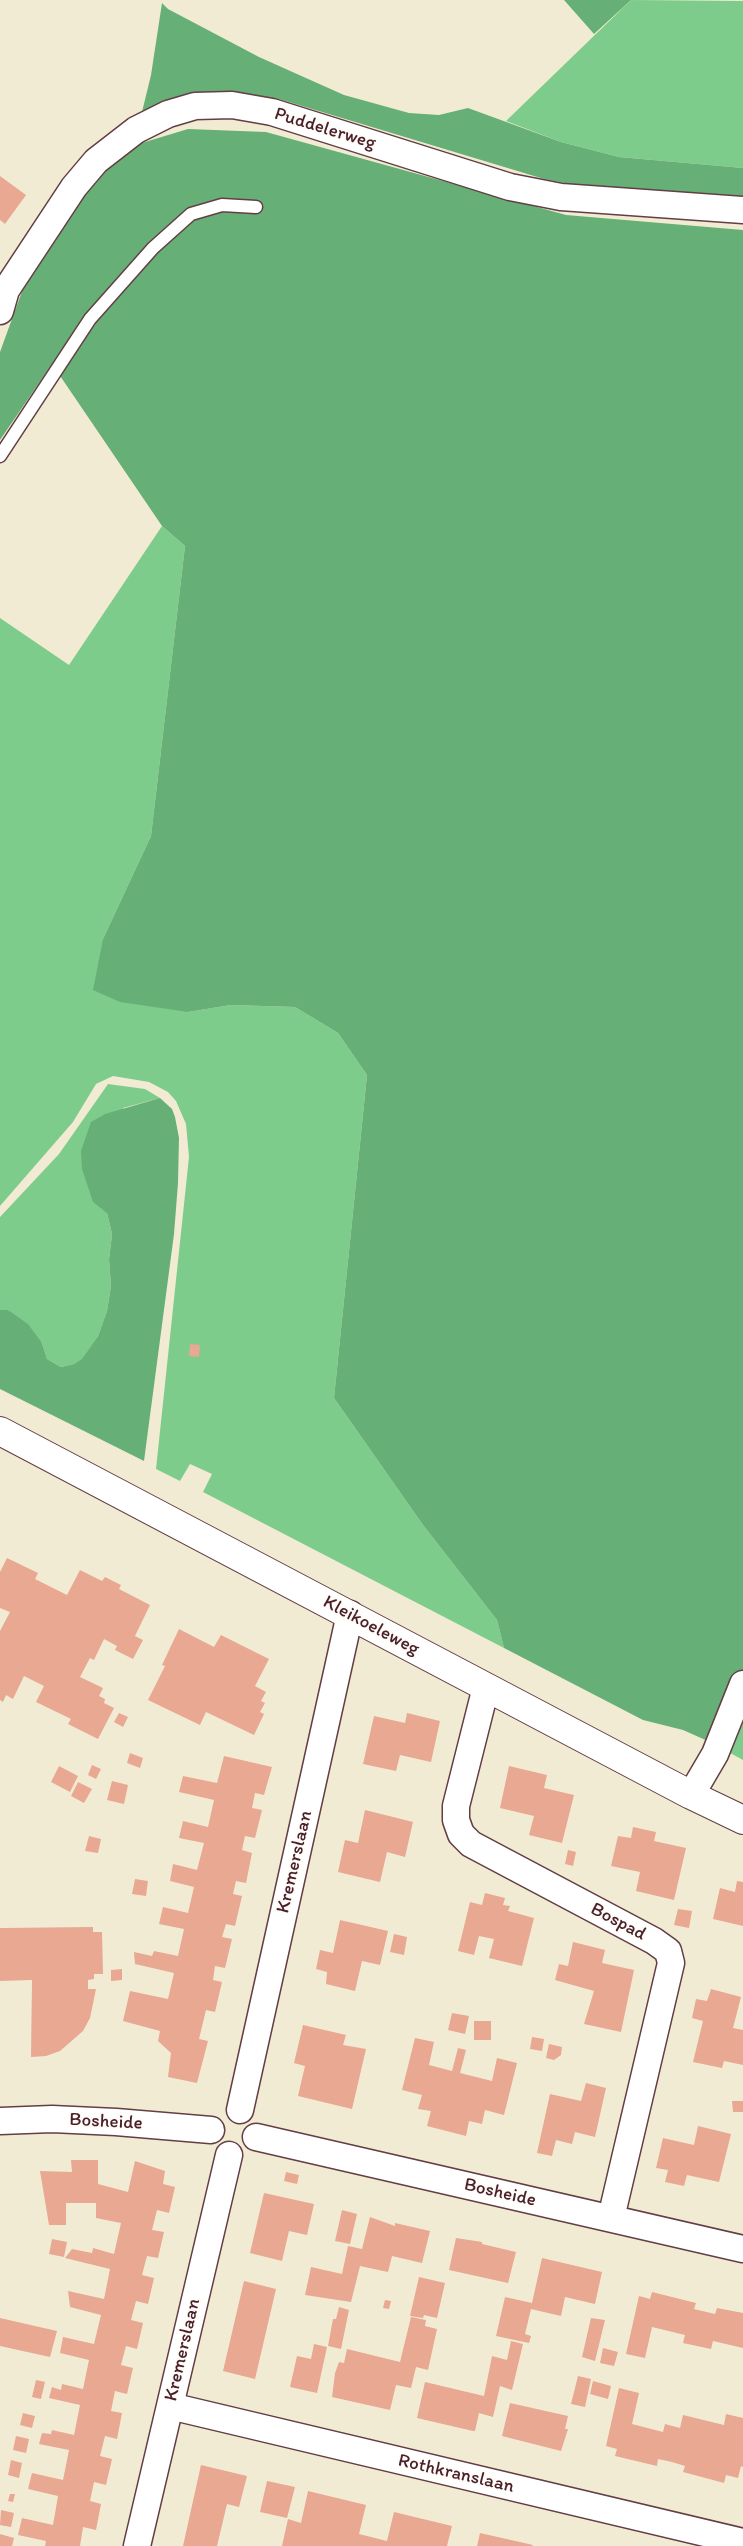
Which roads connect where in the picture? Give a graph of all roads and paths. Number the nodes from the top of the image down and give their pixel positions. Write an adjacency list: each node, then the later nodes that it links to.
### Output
1 (256, 207): 4 (lane)
2 (743, 210): 3 (street, Puddelerweg)
3 (0, 311)
4 (0, 456)
5 (0, 1431): 6 (street, Kleikoeleweg)
6 (350, 1614): 8 (street, Kleikoeleweg); 11 (street, Kremerslaan)
7 (743, 1684): 9 (street)
8 (486, 1687): 9 (street, Kleikoeleweg); 16 (street, Bospad)
9 (691, 1795): 10 (street, Kleikoeleweg)
10 (743, 1820)
11 (240, 2110): 13 (street); 14 (street)
12 (0, 2121): 13 (street, Bosheide)
13 (211, 2130): 15 (street)
14 (256, 2137): 15 (street); 16 (street, Bosheide)
15 (229, 2154): 18 (street, Kremerslaan)
16 (611, 2218): 17 (street, Bosheide)
17 (743, 2249)
18 (170, 2406): 19 (street, Rothkranslaan); 20 (street, Kremerslaan)
19 (743, 2542)
20 (137, 2546)

